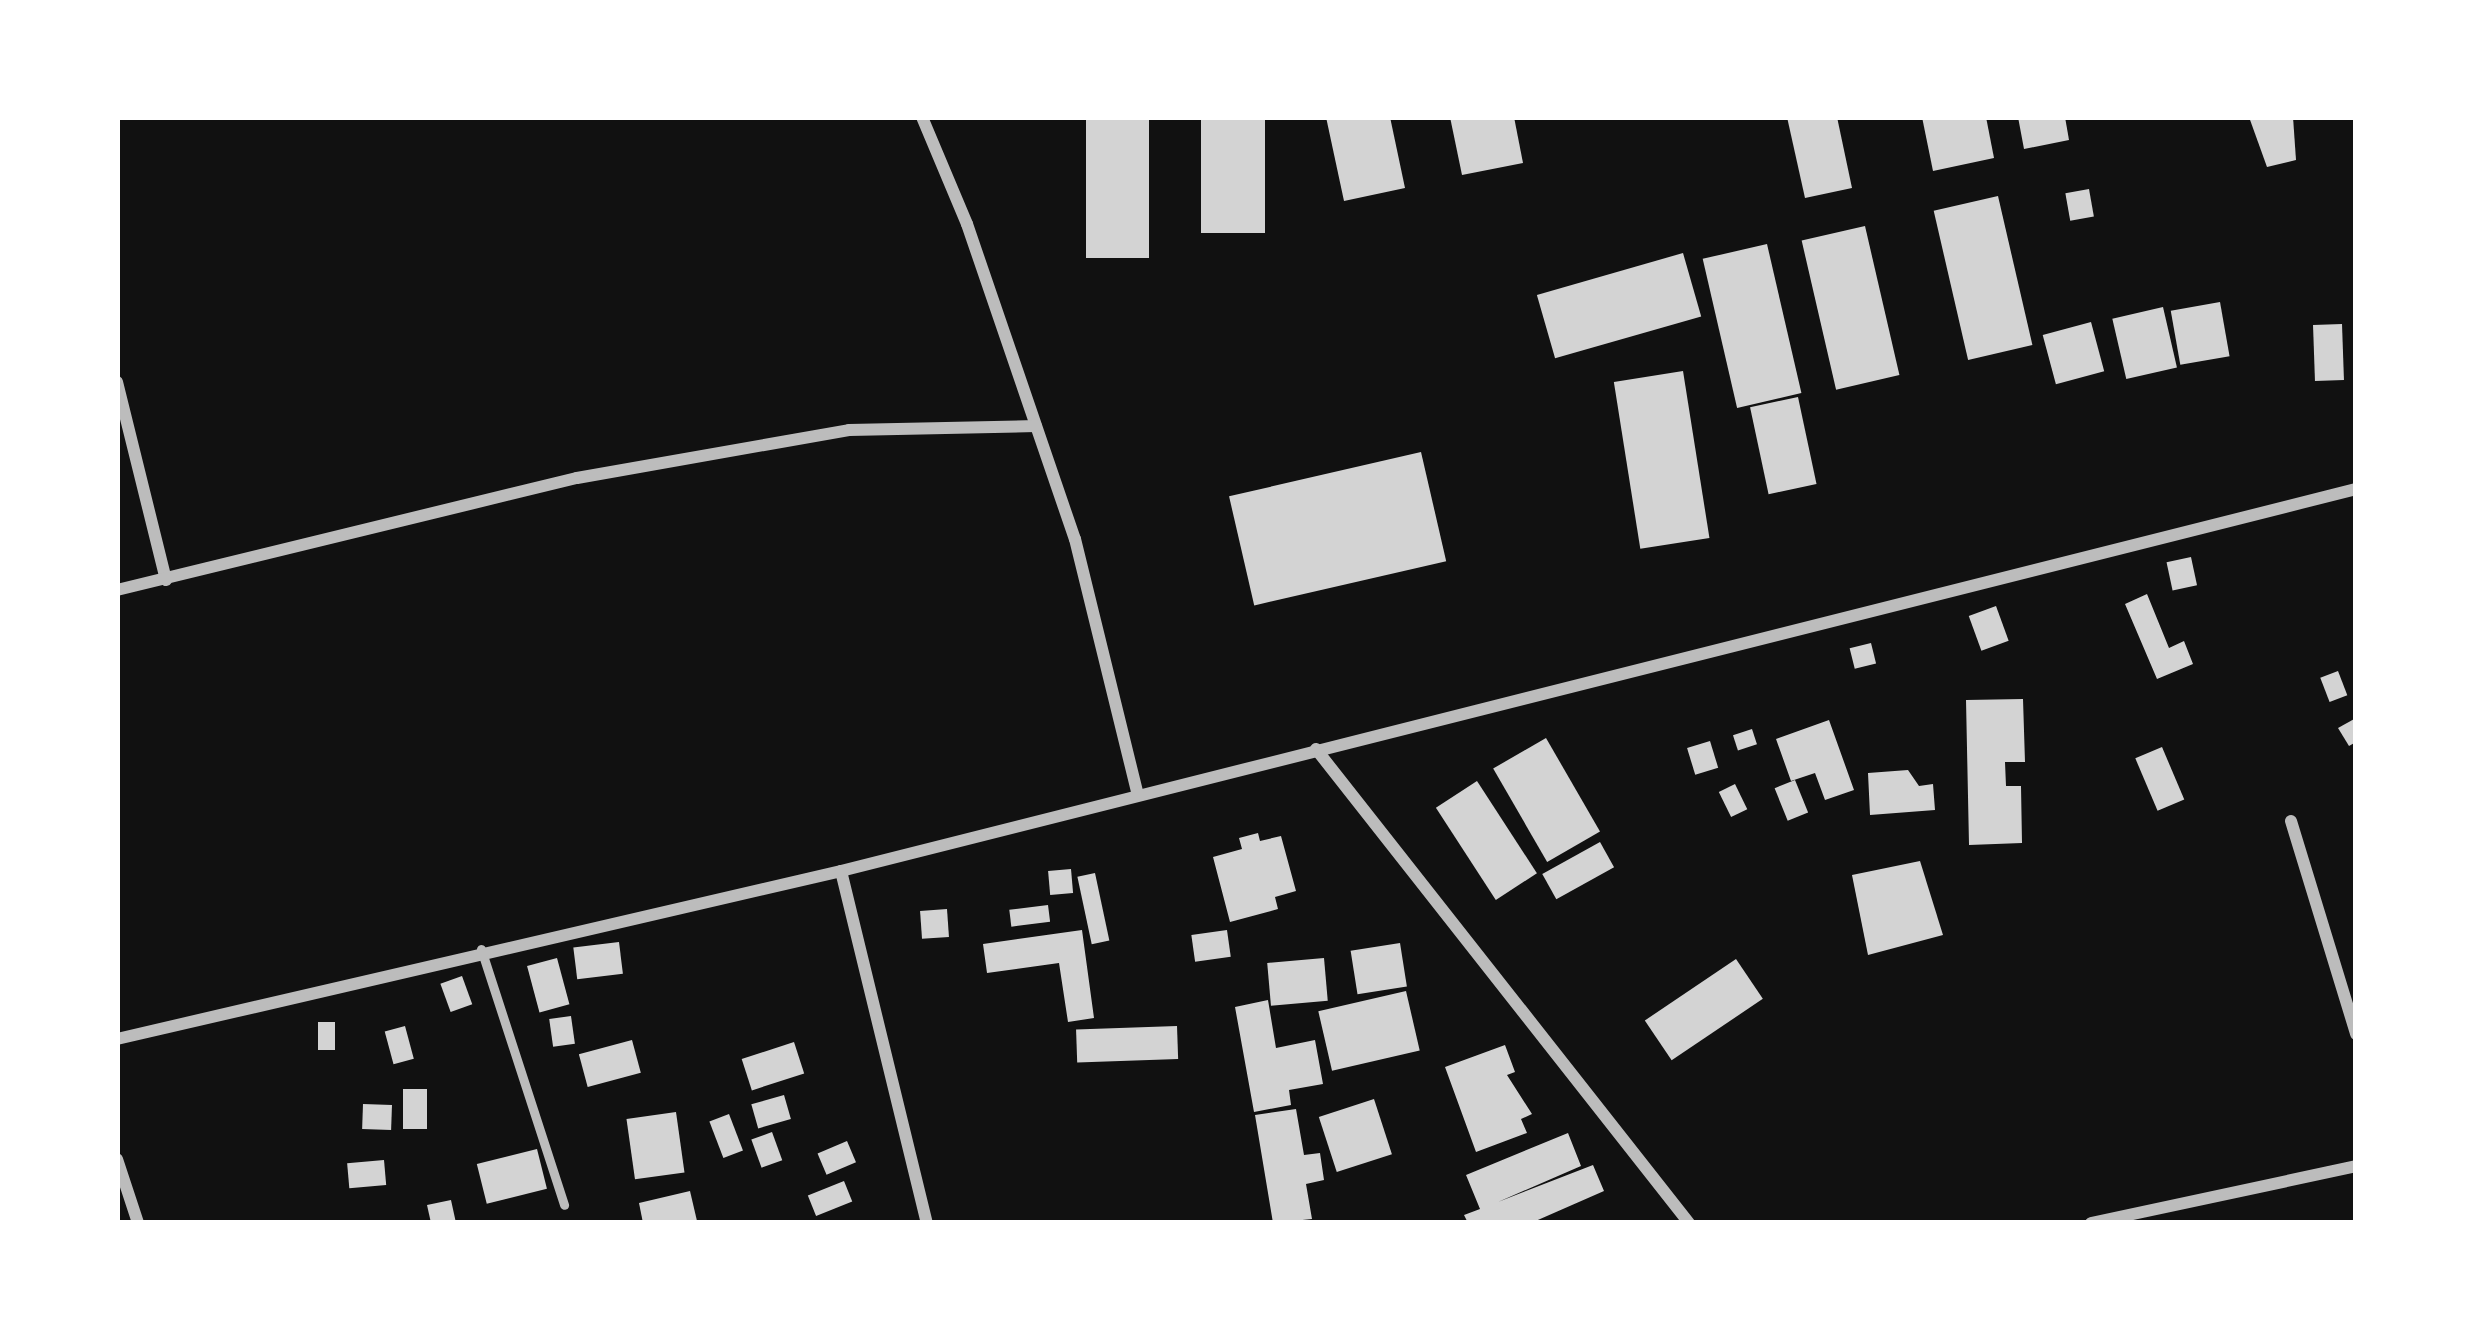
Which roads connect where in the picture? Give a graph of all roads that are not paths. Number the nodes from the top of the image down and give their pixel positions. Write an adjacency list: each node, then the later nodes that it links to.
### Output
1 (922, 117): 3 (street)
2 (117, 382): 5 (street)
3 (1036, 427): 5 (street); 8 (street)
4 (2356, 489): 7 (street)
5 (166, 580): 6 (street)
6 (117, 590)
7 (1316, 748): 8 (street); 19 (street)
8 (1137, 792): 10 (street)
9 (2291, 821): 12 (street)
10 (841, 871): 11 (street); 18 (street)
11 (481, 949): 13 (street); 16 (lane)
12 (2356, 1034)
13 (117, 1039)
14 (117, 1159): 17 (street)
15 (2356, 1166): 20 (street)
16 (564, 1205)
17 (138, 1223)
18 (927, 1223)
19 (1689, 1223)
20 (2091, 1223)

